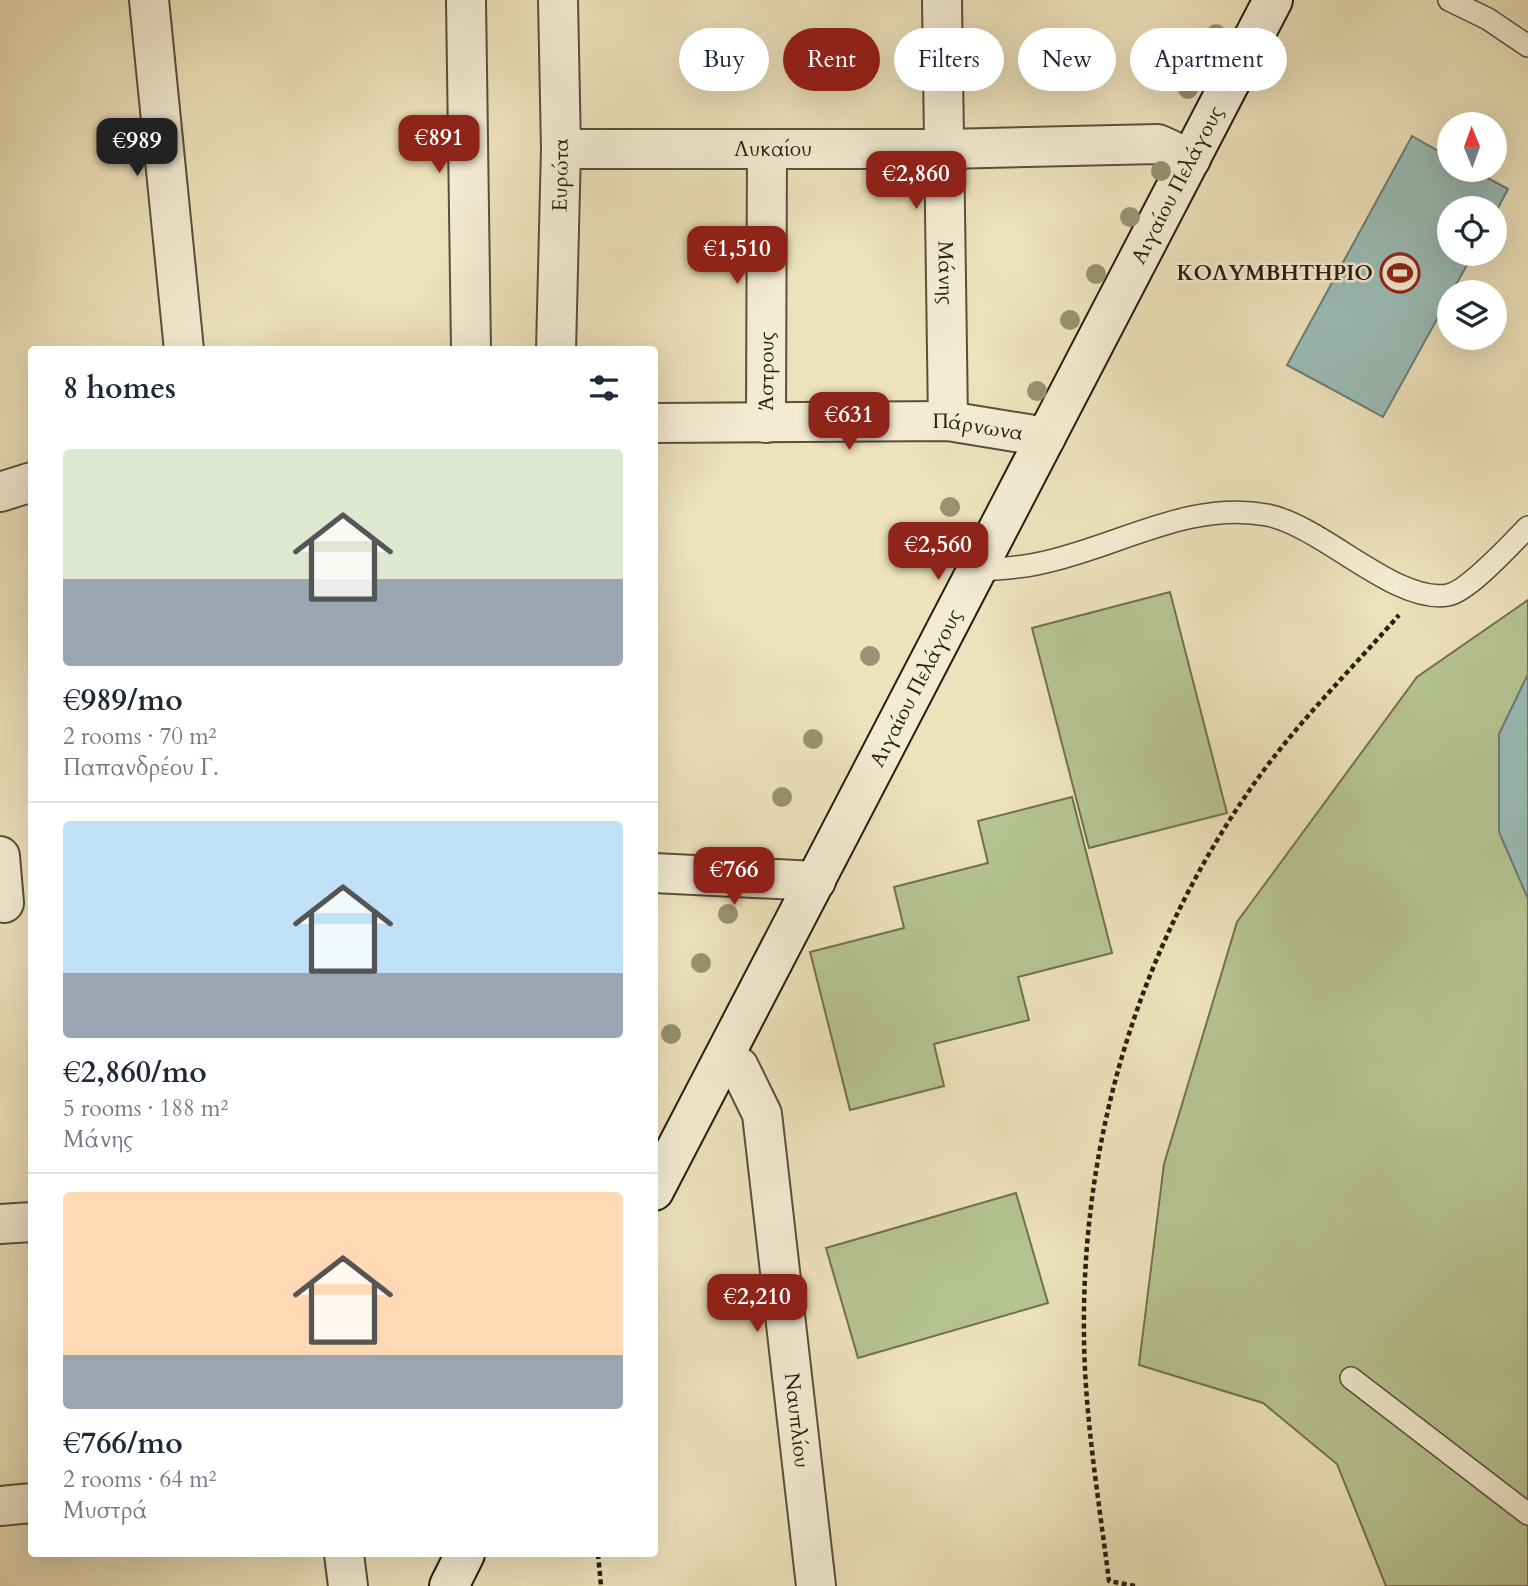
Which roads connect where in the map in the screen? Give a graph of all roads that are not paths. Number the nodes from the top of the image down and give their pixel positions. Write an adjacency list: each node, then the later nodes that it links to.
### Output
1 (149, 0): 12 (street)
2 (466, 0): 13 (street)
3 (558, 0): 8 (street, Ευρώτα)
4 (943, 0): 10 (street, Μάνης)
5 (1273, 0): 11 (street, Αιγαίου Πελάγους)
6 (1449, 0): 7 (lane)
7 (1528, 46)
8 (561, 149): 9 (street, Λυκαίου); 14 (street, Ευρώτα)
9 (768, 149): 10 (street, Λυκαίου); 17 (street, Άστρους)
10 (945, 149): 11 (street, Λυκαίου); 15 (street, Μάνης)
11 (1191, 159): 18 (street, Αιγαίου Πελάγους)
12 (184, 346)
13 (471, 346)
14 (556, 346)
15 (948, 421): 17 (street, Πάρνωνα); 18 (street, Πάρνωνα)
16 (658, 423): 17 (street, Πάρνωνα)
17 (766, 423)
18 (1046, 437): 22 (street, Αιγαίου Πελάγους)
19 (28, 483): 20 (street)
20 (0, 492)
21 (1528, 527): 22 (lane)
22 (978, 570): 25 (street, Αιγαίου Πελάγους)
23 (0, 856): 26 (street)
24 (658, 873): 25 (street)
25 (816, 881): 27 (street, Αιγαίου Πελάγους)
26 (12, 902)
27 (723, 1060): 28 (street, Αιγαίου Πελάγους); 40 (street, Ναυπλίου)
28 (669, 1137): 29 (street, Αιγαίου Πελάγους)
29 (658, 1177)
30 (28, 1222): 31 (street)
31 (0, 1224)
32 (1351, 1378): 35 (lane)
33 (28, 1503): 34 (street)
34 (0, 1506)
35 (1528, 1514)
36 (344, 1557): 38 (street)
37 (464, 1557): 39 (street)
38 (348, 1586)
39 (449, 1586)
40 (816, 1586)

